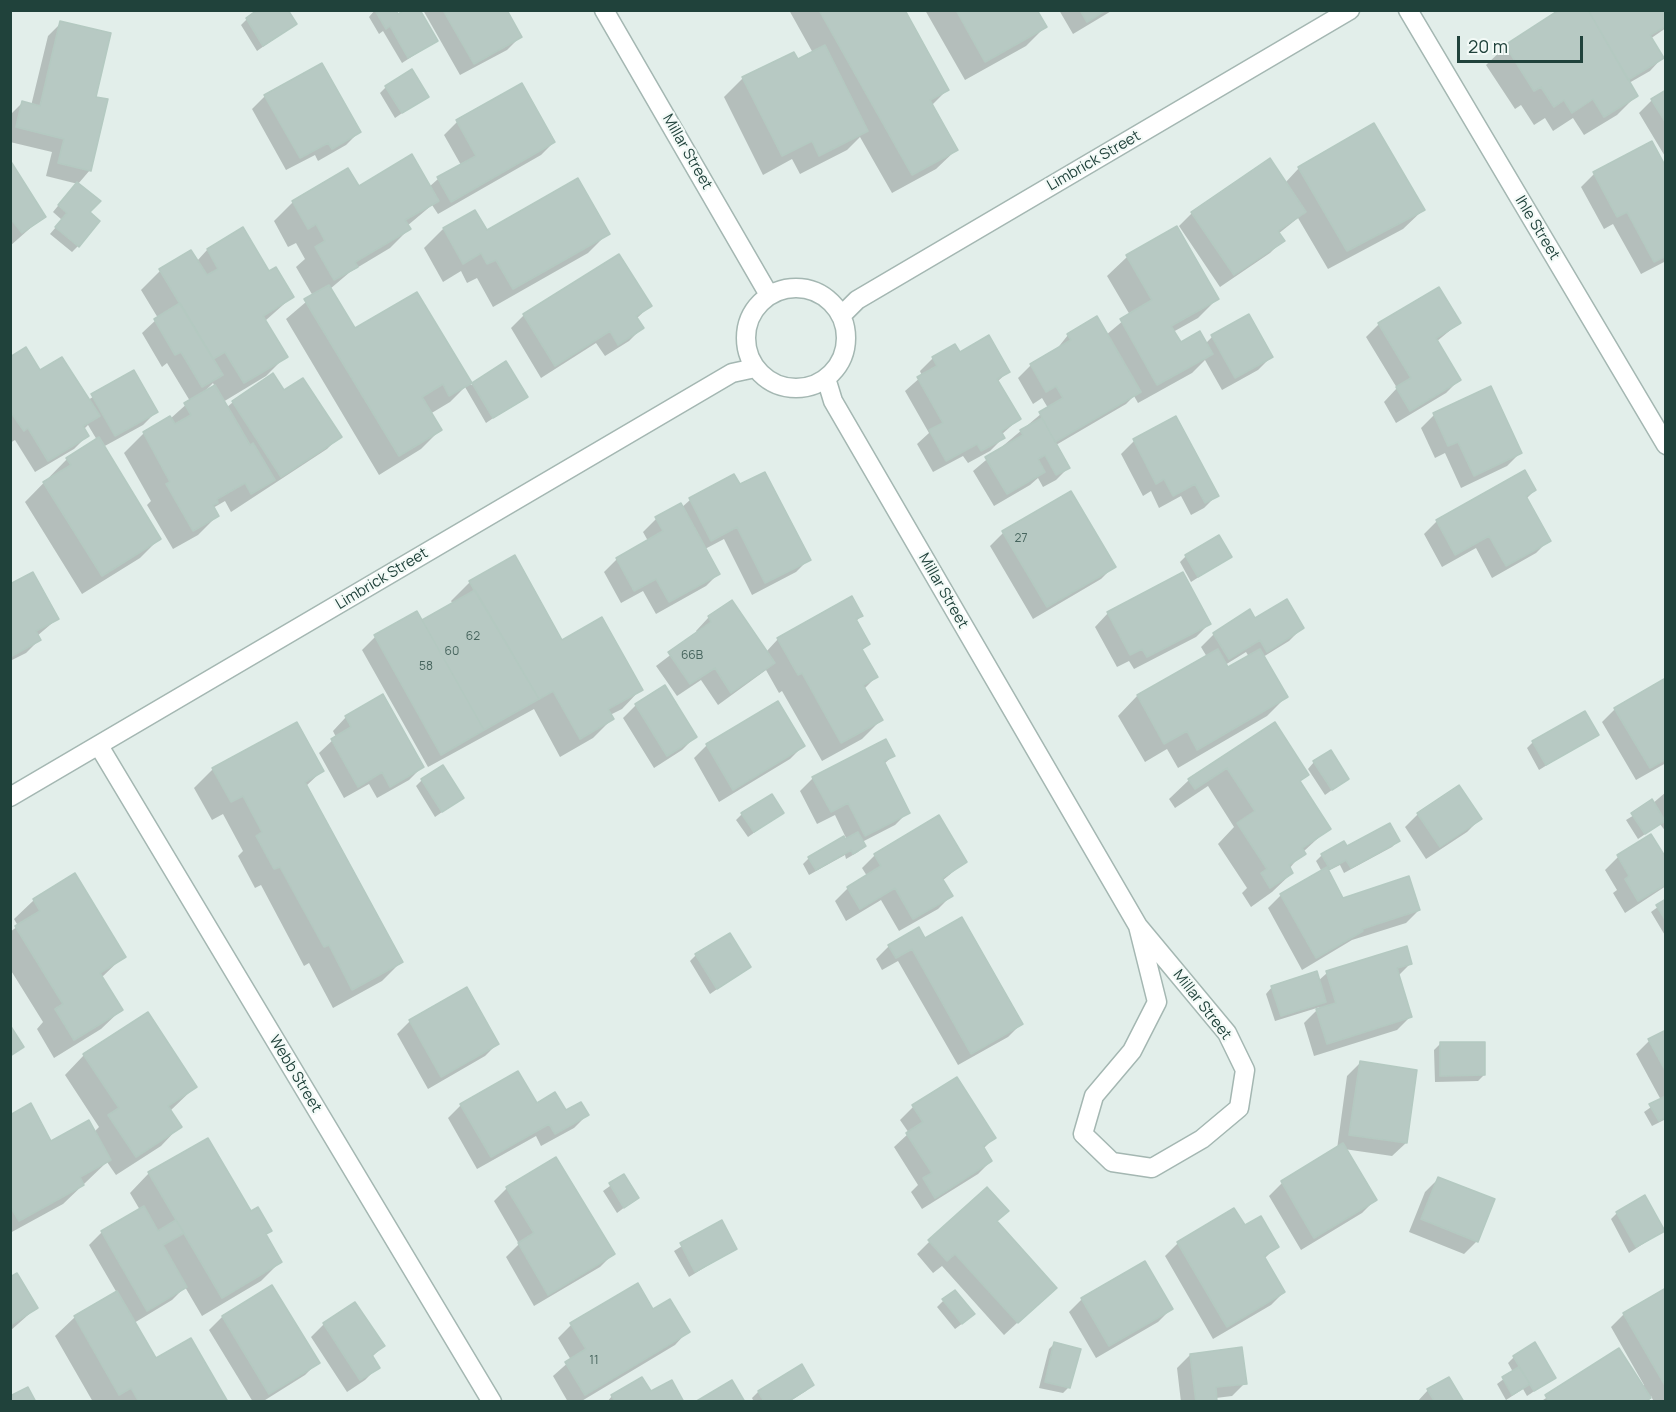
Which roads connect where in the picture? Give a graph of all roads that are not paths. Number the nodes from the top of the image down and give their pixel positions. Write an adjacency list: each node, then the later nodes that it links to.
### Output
1 (604, 10): 4 (street, Millar Street)
2 (1350, 10): 5 (street, Limbrick Street)
3 (1408, 10): 8 (street, Ihle Street)
4 (769, 295): 5 (street); 6 (street)
5 (841, 316): 7 (street)
6 (755, 368): 7 (street); 9 (street, Limbrick Street)
7 (826, 378): 11 (street, Millar Street)
8 (1665, 445)
9 (99, 746): 10 (street, Limbrick Street); 12 (street, Webb Street)
10 (10, 797)
11 (1138, 926): 11 (street, Millar Street)
12 (490, 1401)

